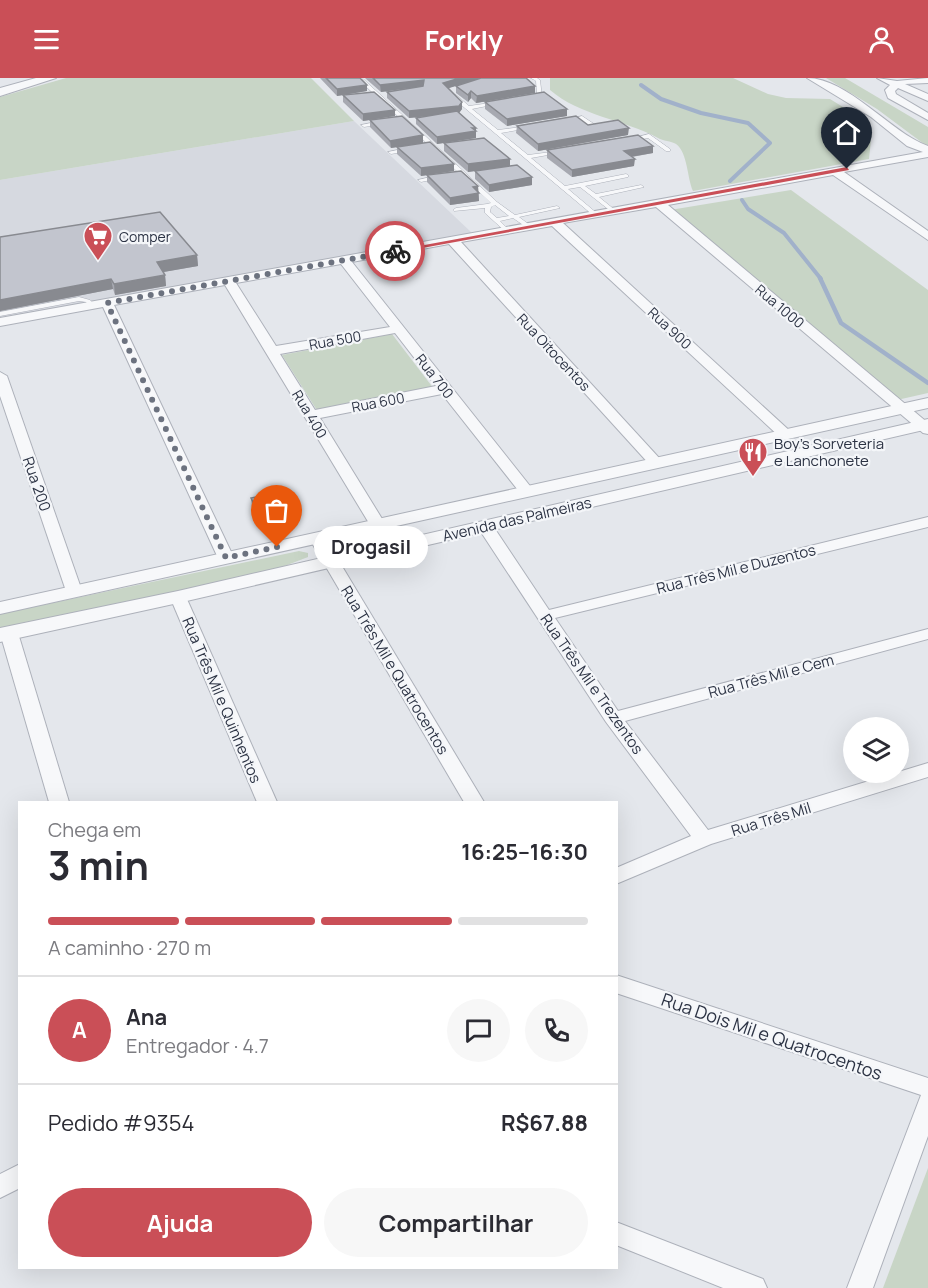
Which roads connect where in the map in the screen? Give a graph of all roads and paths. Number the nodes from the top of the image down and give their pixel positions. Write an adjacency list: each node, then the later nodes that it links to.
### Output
1 (50, 78): 9 (street)
2 (359, 78): 12 (lane)
3 (533, 78): 14 (lane)
4 (813, 78): 19 (street)
5 (882, 78): 7 (street)
6 (928, 79): 7 (street)
7 (895, 85): 13 (street); 18 (street)
8 (457, 88): 16 (lane)
9 (0, 92)
10 (389, 94): 12 (lane)
11 (367, 95): 12 (lane)
12 (377, 95): 22 (lane)
13 (928, 98)
14 (520, 99)
15 (499, 103): 16 (lane)
16 (468, 108): 28 (lane)
17 (928, 108): 18 (street)
18 (928, 117)
19 (879, 118): 30 (street); 38 (street)
20 (416, 120): 22 (lane)
21 (394, 121): 22 (lane)
22 (405, 121): 32 (lane)
23 (384, 122): 25 (lane)
24 (561, 122): 27 (lane)
25 (364, 125)
26 (539, 125): 28 (lane)
27 (595, 128)
28 (497, 132): 39 (lane)
29 (626, 140): 35 (lane)
30 (887, 143): 40 (street); 41 (street)
31 (422, 147): 32 (lane)
32 (434, 147): 33 (lane); 44 (lane)
33 (446, 147)
34 (412, 149): 36 (lane)
35 (668, 150)
36 (391, 152)
37 (560, 152): 39 (lane)
38 (926, 155): 40 (street)
39 (526, 157): 51 (lane)
40 (906, 158): 41 (street)
41 (878, 163): 42 (street)
42 (835, 171): 54 (street); 65 (street)
43 (453, 175): 44 (lane)
44 (465, 175): 45 (lane); 53 (lane)
45 (477, 175)
46 (626, 176): 49 (lane)
47 (442, 177): 48 (lane)
48 (421, 180)
49 (581, 184): 51 (lane); 52 (lane)
50 (641, 187): 52 (lane)
51 (564, 188): 59 (lane)
52 (594, 196): 58 (lane)
53 (495, 203): 55 (lane); 60 (lane)
54 (659, 203): 58 (street); 76 (street, Rua 1000)
55 (488, 206): 57 (lane); 61 (lane)
56 (557, 208): 60 (lane)
57 (456, 210)
58 (613, 212): 59 (street)
59 (596, 214): 62 (street)
60 (516, 216): 61 (lane); 63 (lane)
61 (496, 220): 64 (lane)
62 (555, 222): 63 (street); 79 (street, Rua 900)
63 (529, 227): 64 (street)
64 (507, 231): 66 (street)
65 (928, 236)
66 (453, 240): 67 (street); 80 (street, Rua Oitocentos)
67 (344, 260): 68 (street); 71 (street, Rua 700)
68 (229, 281): 69 (street); 72 (street, Rua 400)
69 (107, 303): 70 (street); 87 (street)
70 (1, 314)
71 (398, 329): 72 (street, Rua 500); 74 (street, Rua 700)
72 (272, 351): 77 (street, Rua 400)
73 (0, 376): 89 (street, Rua 200)
74 (446, 389): 77 (street, Rua 600); 81 (street, Rua 700)
75 (928, 403): 76 (street, Avenida das Palmeiras)
76 (902, 408): 78 (street, Rua 1000); 79 (street, Avenida das Palmeiras)
77 (311, 415): 83 (street, Rua 400)
78 (926, 427): 84 (street, Avenida das Palmeiras)
79 (786, 435): 80 (street, Avenida das Palmeiras)
80 (657, 463): 81 (street, Avenida das Palmeiras)
81 (526, 491): 83 (street, Avenida das Palmeiras)
82 (928, 522): 92 (street, Rua Três Mil e Duzentos)
83 (378, 524): 85 (street, Avenida das Palmeiras); 86 (street, Rua 400)
84 (484, 526): 86 (street, Avenida das Palmeiras); 92 (street, Rua Três Mil e Trezentos)
85 (317, 538): 87 (street, Avenida das Palmeiras); 88 (street, Rua Três Mil e Quatrocentos)
86 (392, 548): 88 (street, Avenida das Palmeiras)
87 (226, 558): 89 (street, Avenida das Palmeiras)
88 (330, 561): 90 (street, Avenida das Palmeiras); 99 (street, Rua Três Mil e Quatrocentos)
89 (74, 591): 91 (street, Avenida das Palmeiras)
90 (178, 597): 93 (street, Avenida das Palmeiras); 98 (street, Rua Três Mil e Quinhentos)
91 (0, 608)
92 (544, 616): 95 (street, Rua Três Mil e Trezentos)
93 (5, 634): 97 (street)
94 (928, 634): 95 (street, Rua Três Mil e Cem)
95 (613, 718): 100 (street, Rua Três Mil e Trezentos)
96 (928, 770): 100 (street, Rua Três Mil)
97 (59, 801)
98 (267, 801)
99 (473, 801)
100 (704, 839): 101 (street, Rua Três Mil)
101 (618, 876)
102 (618, 985): 103 (street, Rua Dois Mil e Quatrocentos)
103 (928, 1088)
104 (928, 1103): 109 (street)
105 (18, 1176): 106 (street)
106 (0, 1187)
107 (618, 1234): 108 (street)
108 (754, 1288)
109 (860, 1288)

